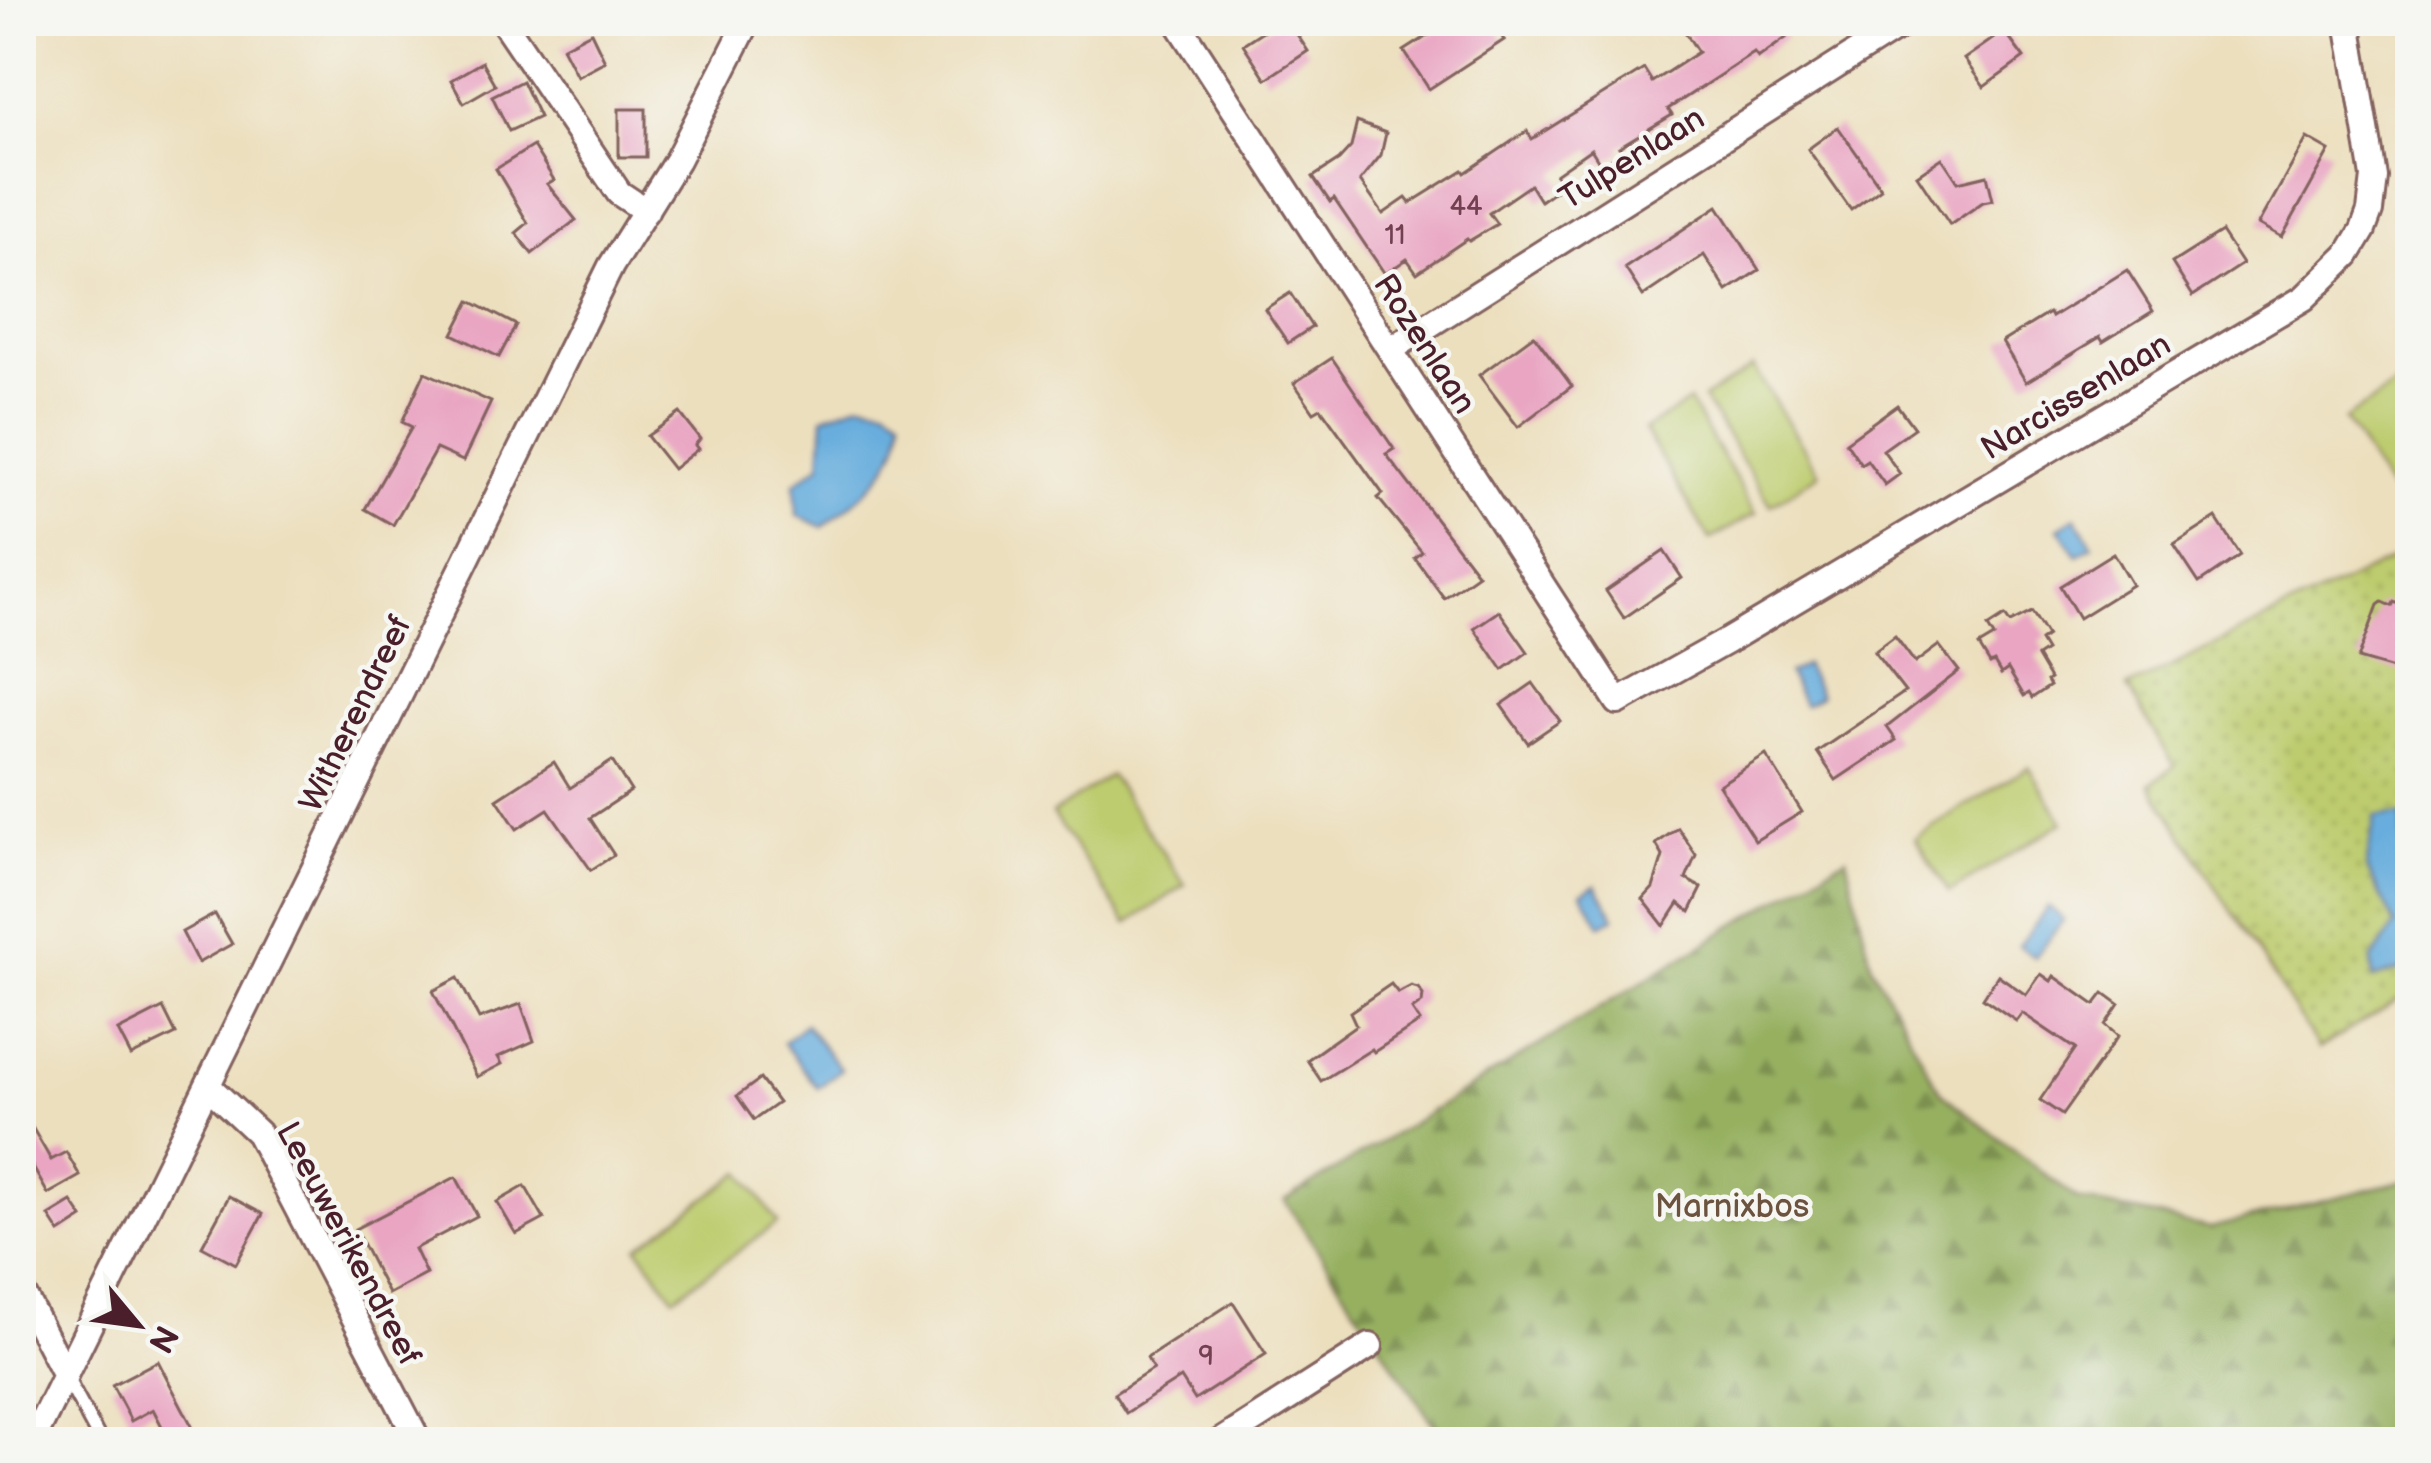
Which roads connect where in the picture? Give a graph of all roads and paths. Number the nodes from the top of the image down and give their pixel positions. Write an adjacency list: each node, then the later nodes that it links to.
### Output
1 (503, 21): 6 (street)
2 (748, 21): 6 (street, Witherendreef)
3 (1177, 21): 7 (street, Rozenlaan)
4 (1907, 21): 7 (street, Tulpenlaan)
5 (2348, 21): 8 (street, Narcissenlaan)
6 (646, 211): 9 (street, Witherendreef)
7 (1390, 349): 8 (street, Rozenlaan)
8 (1618, 703)
9 (208, 1086): 12 (street, Witherendreef); 15 (street, Leeuwerikendreef)
10 (21, 1290): 12 (street)
11 (1370, 1346): 16 (street)
12 (65, 1376): 13 (street, Witherendreef); 14 (lane)
13 (32, 1442)
14 (101, 1442)
15 (419, 1442)
16 (1220, 1442)

